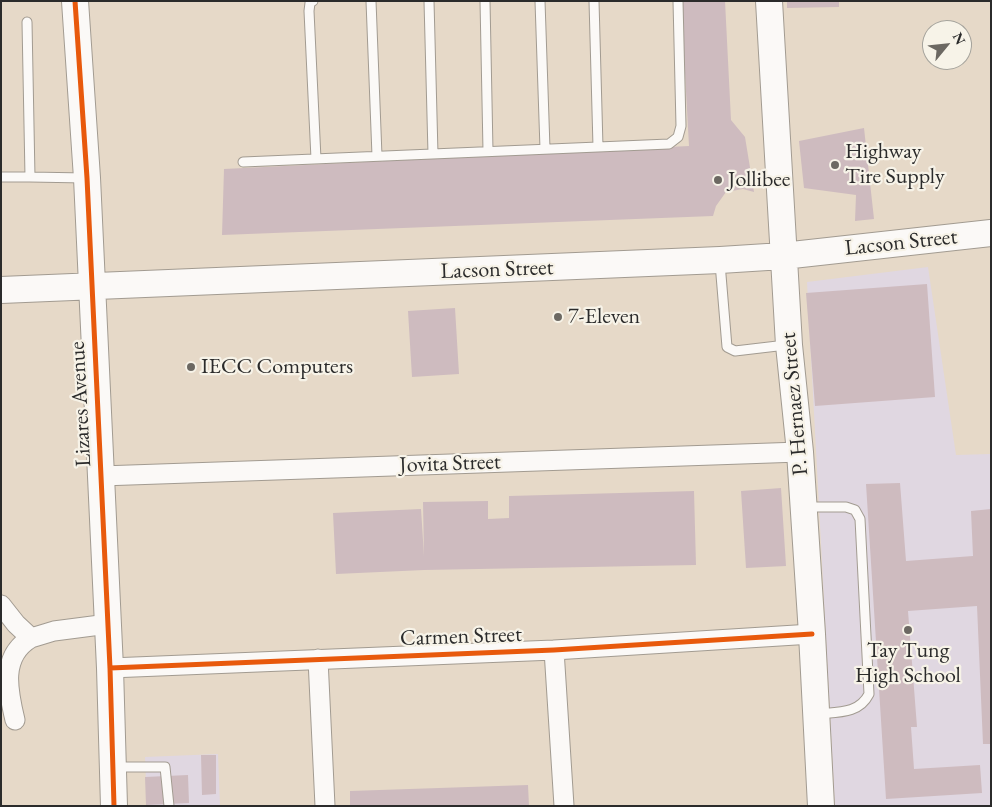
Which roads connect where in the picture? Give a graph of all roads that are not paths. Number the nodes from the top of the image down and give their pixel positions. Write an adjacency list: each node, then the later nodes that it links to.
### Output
1 (75, 1): 20 (main road, Lizares Avenue)
2 (313, 1): 16 (lane)
3 (371, 1): 15 (lane)
4 (428, 1): 14 (lane)
5 (485, 1): 13 (lane)
6 (540, 1): 12 (lane)
7 (594, 1): 11 (lane)
8 (678, 1): 11 (lane)
9 (769, 1): 22 (main road, P. Hernaez Street)
10 (27, 22): 19 (lane)
11 (598, 147): 12 (lane)
12 (545, 149): 13 (lane)
13 (488, 152): 14 (lane)
14 (433, 154): 15 (lane)
15 (377, 156): 16 (lane)
16 (316, 159): 17 (lane)
17 (243, 162)
18 (1, 177): 19 (lane)
19 (30, 177): 20 (lane)
20 (87, 178): 24 (main road, Lizares Avenue)
21 (991, 233): 22 (main road, Lacson Street)
22 (783, 256): 23 (main road, Lacson Street); 26 (main road, P. Hernaez Street)
23 (720, 260): 24 (main road, Lacson Street); 26 (lane)
24 (91, 287): 25 (main road, Lacson Street); 28 (main road, Lizares Avenue)
25 (1, 290)
26 (789, 345): 27 (main road, P. Hernaez Street)
27 (800, 452): 28 (street, Jovita Street); 29 (main road, P. Hernaez Street)
28 (100, 476): 31 (main road, Lizares Avenue)
29 (803, 507): 32 (main road, P. Hernaez Street); 37 (lane)
30 (1, 605): 33 (street)
31 (108, 624): 33 (street); 36 (main road, Lizares Avenue)
32 (812, 634): 34 (street, Carmen Street); 37 (main road, P. Hernaez Street)
33 (31, 638): 38 (street)
34 (554, 650): 35 (street, Carmen Street); 43 (street)
35 (318, 659): 36 (street, Carmen Street); 42 (street)
36 (110, 668): 39 (main road, Lizares Avenue)
37 (815, 714): 44 (main road, P. Hernaez Street)
38 (15, 720)
39 (112, 767): 40 (main road, Lizares Avenue); 41 (lane)
40 (114, 806)
41 (169, 806)
42 (326, 806)
43 (564, 806)
44 (821, 806)

